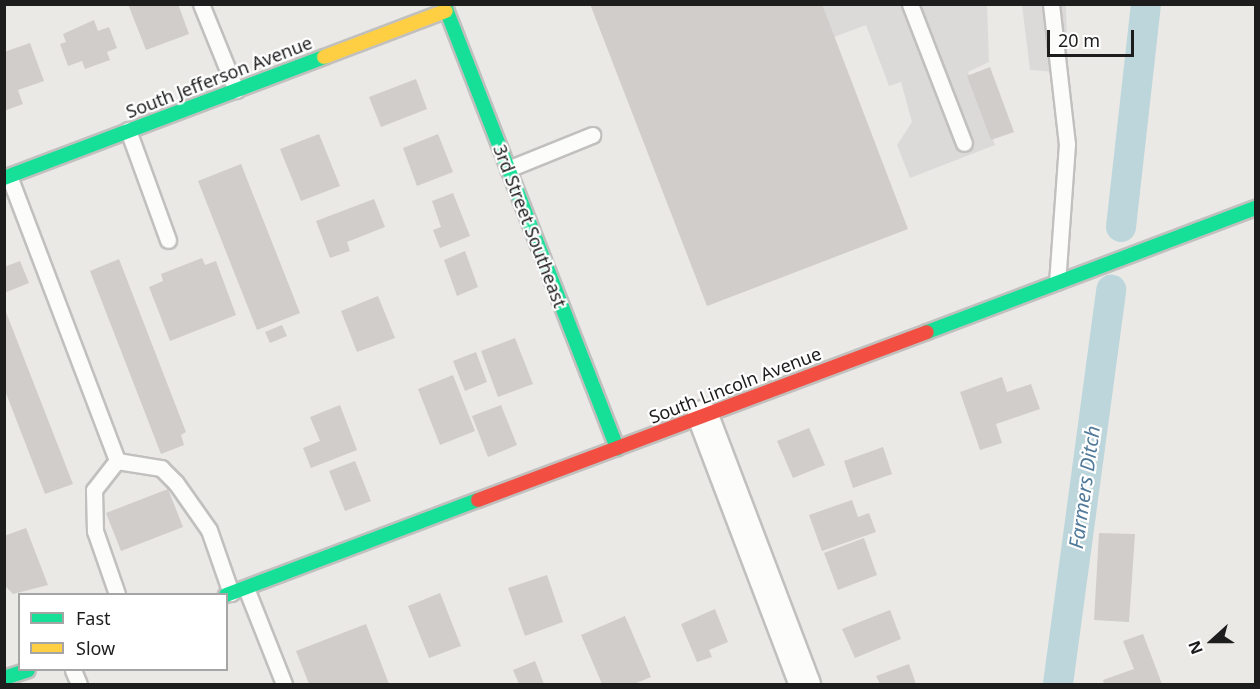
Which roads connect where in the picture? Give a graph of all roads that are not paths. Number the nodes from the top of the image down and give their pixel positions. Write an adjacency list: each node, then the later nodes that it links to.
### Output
1 (201, 4): 5 (lane)
2 (910, 4): 8 (lane)
3 (1051, 4): 13 (lane)
4 (445, 8): 5 (main road, South Jefferson Avenue); 9 (main road, 3rd Street Southeast)
5 (236, 90): 6 (main road, South Jefferson Avenue)
6 (128, 130): 10 (main road, South Jefferson Avenue); 12 (lane)
7 (592, 135): 9 (lane)
8 (964, 143)
9 (508, 169): 15 (main road, 3rd Street Southeast)
10 (7, 177): 16 (lane)
11 (1256, 208): 13 (main road, South Lincoln Avenue)
12 (168, 240)
13 (1057, 282): 14 (main road, South Lincoln Avenue)
14 (703, 416): 15 (main road, South Lincoln Avenue); 23 (street)
15 (617, 448): 17 (main road, South Lincoln Avenue)
16 (117, 460): 18 (lane); 19 (lane)
17 (246, 588): 19 (main road, South Lincoln Avenue); 22 (lane)
18 (117, 593)
19 (229, 594)
20 (24, 671): 21 (main road)
21 (10, 679)
22 (284, 684)
23 (805, 684)

